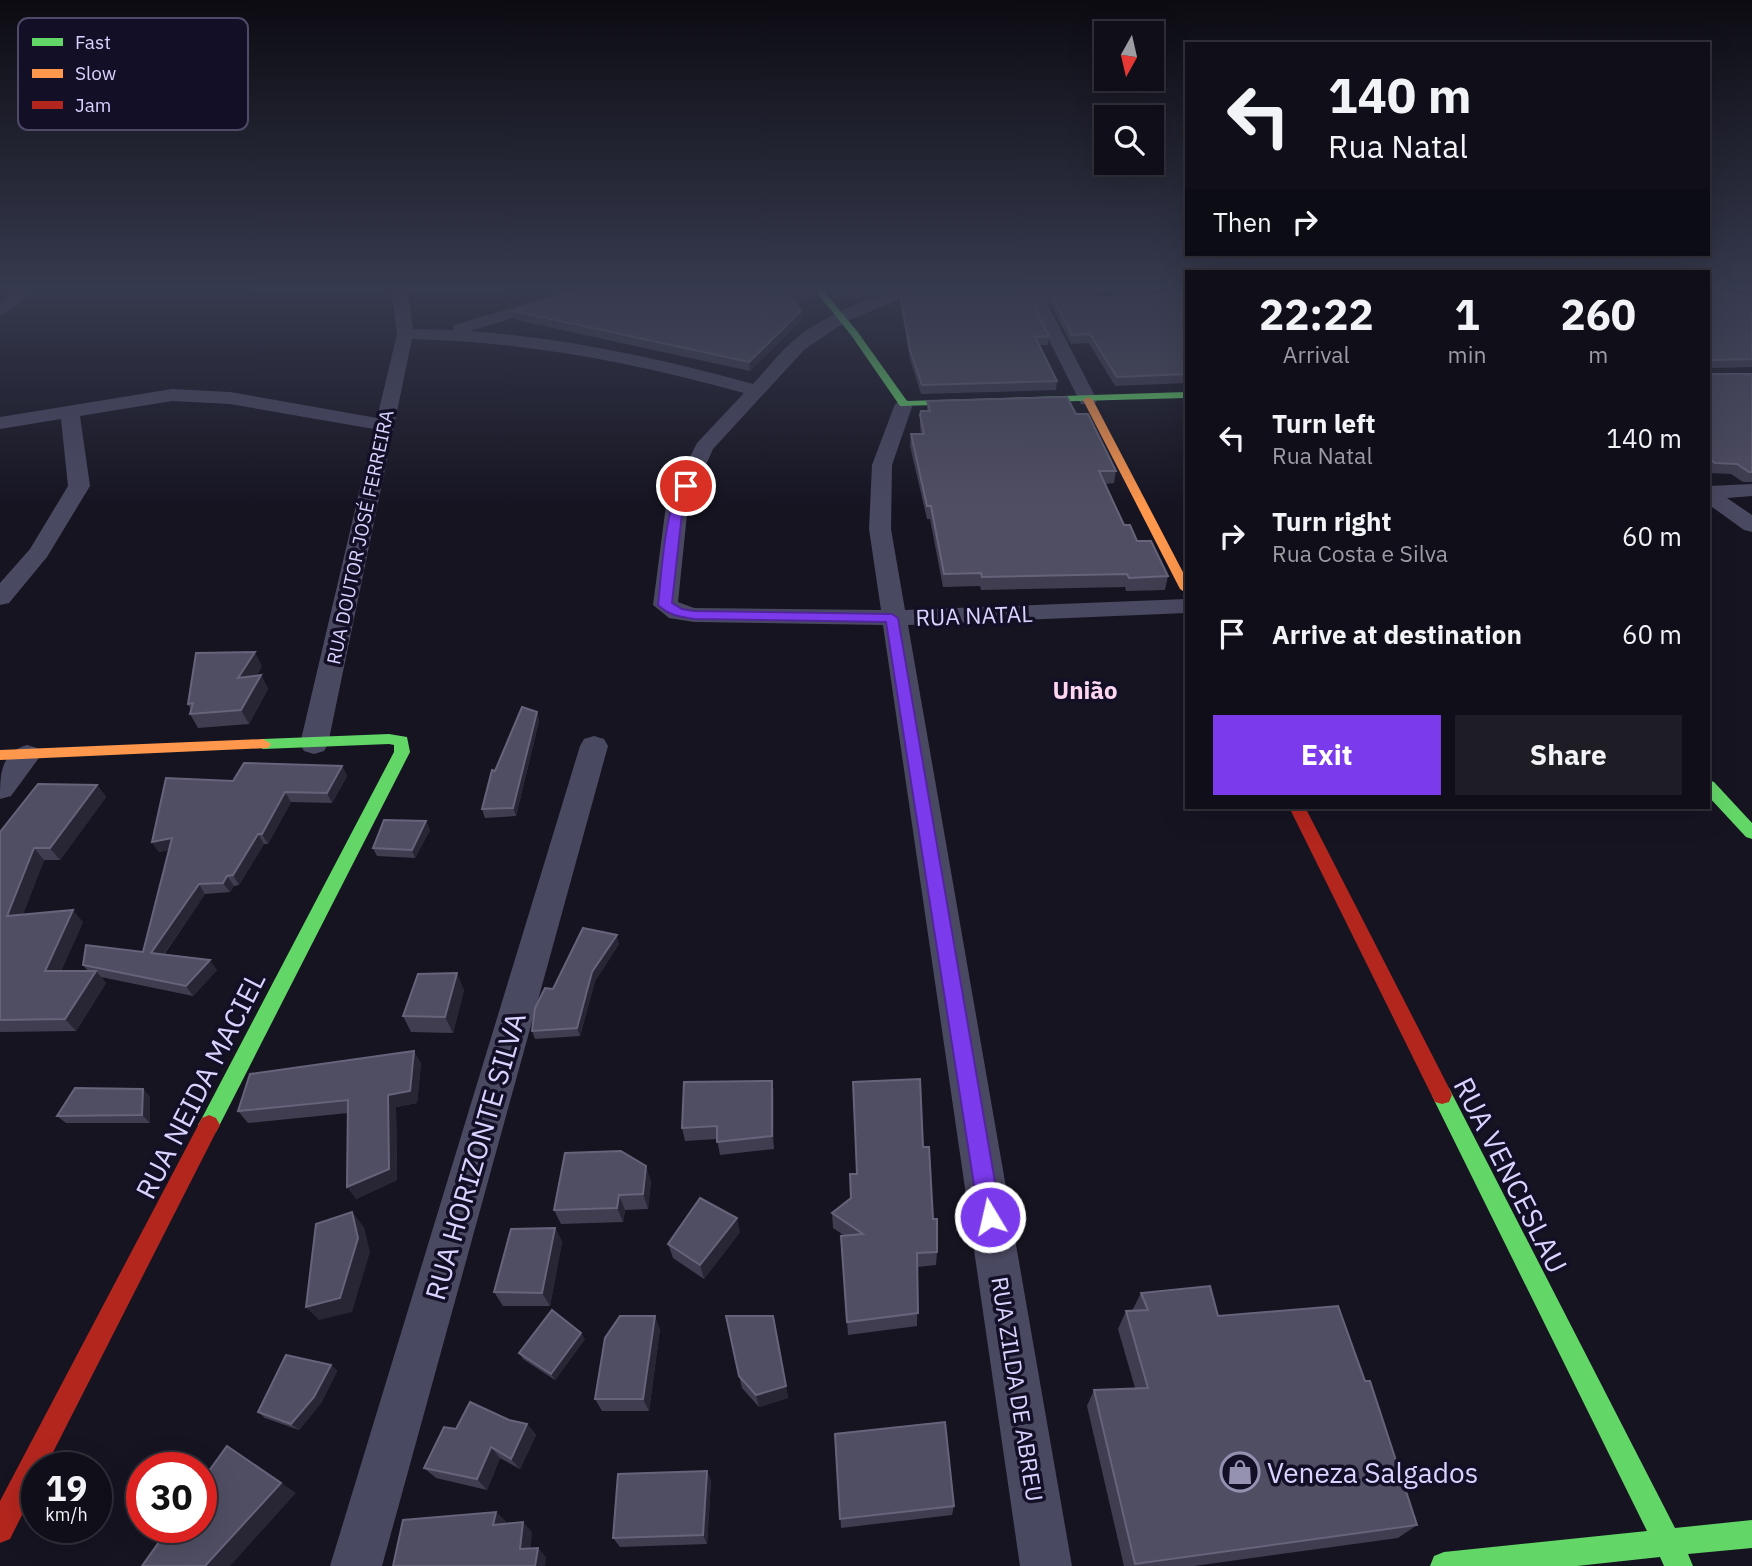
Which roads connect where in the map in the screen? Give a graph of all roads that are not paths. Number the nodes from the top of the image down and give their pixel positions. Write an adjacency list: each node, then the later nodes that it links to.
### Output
1 (399, 361): 12 (street, RUA DOUTOR JOSÉ FERREIRA)
2 (647, 361): 6 (street)
3 (784, 361): 6 (street)
4 (872, 361): 9 (street)
5 (1068, 361): 8 (street)
6 (757, 391): 20 (street, RUA NATAL)
7 (1185, 395): 8 (street)
8 (1088, 400): 9 (street); 17 (street)
9 (904, 404): 20 (street, RUA ZILDA DE ABREU)
10 (70, 410): 11 (street); 12 (street); 18 (street)
11 (0, 423)
12 (385, 425): 21 (street, RUA DOUTOR JOSÉ FERREIRA)
13 (1752, 490): 14 (street)
14 (1710, 493)
15 (1710, 494): 16 (street)
16 (1752, 525)
17 (1185, 587)
18 (0, 598)
19 (1185, 606): 20 (street, RUA NATAL)
20 (892, 618): 32 (street, RUA ZILDA DE ABREU)
21 (314, 744): 23 (street); 28 (street, RUA NEIDA MACIEL)
22 (594, 746): 31 (street, RUA HORIZONTE SILVA)
23 (13, 755): 25 (street)
24 (1710, 788): 27 (street)
25 (0, 789)
26 (1298, 809): 30 (street, RUA VENCESLAU)
27 (1752, 833)
28 (0, 1529)
29 (1752, 1534): 30 (street)
30 (1666, 1542): 33 (street); 34 (street, RUA VENCESLAU)
31 (356, 1566)
32 (1046, 1566)
33 (1444, 1566)
34 (1679, 1566)

